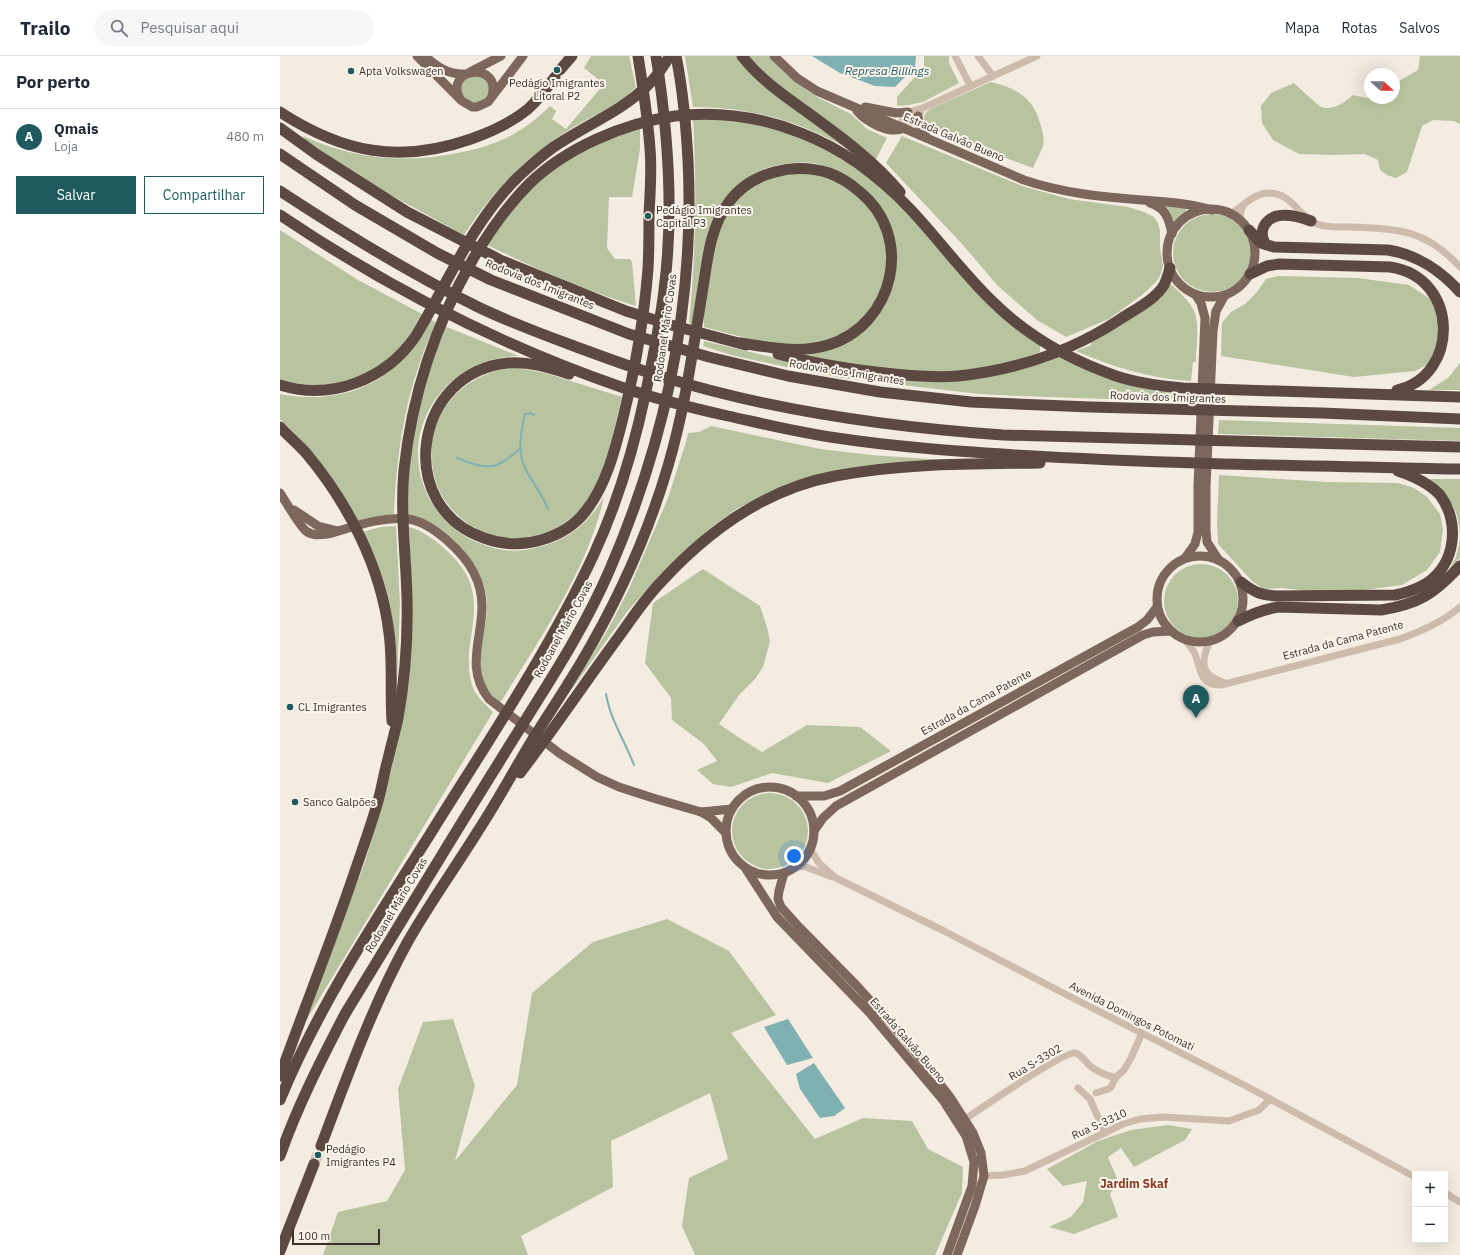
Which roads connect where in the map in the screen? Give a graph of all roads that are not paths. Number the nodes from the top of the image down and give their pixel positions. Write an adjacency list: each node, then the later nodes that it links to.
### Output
1 (417, 56): 19 (main road)
2 (425, 56): 15 (main road)
3 (501, 56): 15 (main road)
4 (523, 56): 18 (main road)
5 (572, 56): 22 (highway)
6 (638, 56): 52 (highway)
7 (656, 56): 96 (highway, Rodoanel Mário Covas)
8 (670, 56): 51 (highway)
9 (676, 56): 100 (highway, Rodoanel Mário Covas)
10 (742, 56): 32 (highway)
11 (774, 56): 20 (main road)
12 (955, 56): 17 (street)
13 (978, 56): 16 (street)
14 (1038, 56): 16 (street)
15 (467, 73): 18 (main road); 19 (main road)
16 (993, 76): 17 (street)
17 (970, 85): 21 (street)
18 (491, 97): 19 (main road)
19 (461, 100)
20 (855, 108): 23 (main road); 25 (main road)
21 (923, 108): 23 (street); 24 (street)
22 (280, 112)
23 (908, 112): 25 (street)
24 (918, 116): 25 (street); 27 (main road)
25 (902, 127): 27 (main road, Estrada Galvão Bueno)
26 (280, 128): 48 (highway)
27 (928, 139): 30 (main road, Estrada Galvão Bueno)
28 (280, 154): 55 (highway, Rodovia dos Imigrantes)
29 (280, 191): 57 (highway)
30 (1141, 200): 33 (main road, Estrada Galvão Bueno); 39 (main road, Estrada Galvão Bueno)
31 (1243, 206): 34 (street); 36 (street); 37 (street)
32 (911, 210): 53 (highway); 78 (highway)
33 (1212, 210): 34 (main road); 39 (main road)
34 (1230, 214): 36 (main road)
35 (280, 215): 52 (highway)
36 (1241, 221): 38 (main road)
37 (1311, 221): 40 (highway); 41 (street)
38 (1249, 230): 40 (highway); 43 (main road)
39 (1172, 234): 42 (main road)
40 (1265, 244): 45 (highway)
41 (1460, 267)
42 (1170, 268): 46 (main road); 48 (highway)
43 (1250, 274): 44 (highway); 47 (main road)
44 (1444, 292)
45 (1460, 292)
46 (1195, 294): 47 (main road); 49 (main road)
47 (1225, 295): 49 (main road)
48 (740, 343): 79 (highway)
49 (1207, 364): 61 (main road)
50 (1442, 370): 53 (highway)
51 (280, 385)
52 (618, 386): 58 (highway)
53 (1373, 394): 54 (highway)
54 (1460, 397)
55 (1460, 419)
56 (280, 427): 78 (highway)
57 (1460, 447)
58 (1101, 460): 59 (highway); 79 (highway)
59 (1386, 467): 60 (highway); 70 (highway)
60 (1460, 469)
61 (1202, 486): 67 (main road); 68 (main road)
62 (280, 493): 63 (main road)
63 (289, 505): 64 (main road); 66 (main road)
64 (322, 527): 65 (main road); 66 (main road)
65 (341, 531): 66 (main road); 82 (main road)
66 (308, 532)
67 (1185, 558): 68 (main road); 71 (main road)
68 (1218, 558): 70 (main road)
69 (1460, 566): 73 (highway)
70 (1241, 582): 73 (main road)
71 (1157, 607): 74 (main road); 80 (main road, Estrada da Cama Patente)
72 (1460, 607): 77 (street, Estrada da Cama Patente)
73 (1238, 621): 76 (main road)
74 (1171, 631): 75 (main road); 83 (main road, Estrada da Cama Patente)
75 (1184, 640): 76 (main road); 77 (street, Estrada da Cama Patente)
76 (1210, 641): 77 (street)
77 (1227, 683)
78 (393, 738): 91 (highway)
79 (536, 744): 99 (highway)
80 (796, 796): 81 (main road); 83 (main road)
81 (732, 809): 82 (main road); 84 (main road)
82 (701, 812): 84 (main road)
83 (814, 831): 85 (main road)
84 (726, 833): 87 (main road)
85 (810, 849): 86 (main road); 89 (street, Avenida Domingos Potomati)
86 (798, 866): 88 (main road); 89 (street, Avenida Domingos Potomati)
87 (746, 869): 88 (main road); 107 (main road, Estrada Galvão Bueno)
88 (784, 873): 97 (main road, Estrada Galvão Bueno)
89 (836, 878): 90 (street, Avenida Domingos Potomati)
90 (1142, 1034): 92 (street); 95 (street, Avenida Domingos Potomati)
91 (280, 1076)
92 (1116, 1077): 94 (street); 97 (street, Rua S-3302)
93 (1078, 1088): 98 (street)
94 (1096, 1093)
95 (1270, 1099): 98 (street, Rua S-3310); 102 (street, Avenida Domingos Potomati)
96 (280, 1100)
97 (965, 1119): 103 (main road, Estrada Galvão Bueno)
98 (1105, 1133): 103 (street, Rua S-3310)
99 (321, 1146)
100 (280, 1156)
101 (314, 1164): 106 (highway)
102 (1412, 1174)
103 (984, 1176): 108 (main road, Estrada Galvão Bueno)
104 (1448, 1195): 105 (street)
105 (1460, 1202)
106 (280, 1251)
107 (947, 1255)
108 (957, 1255)

